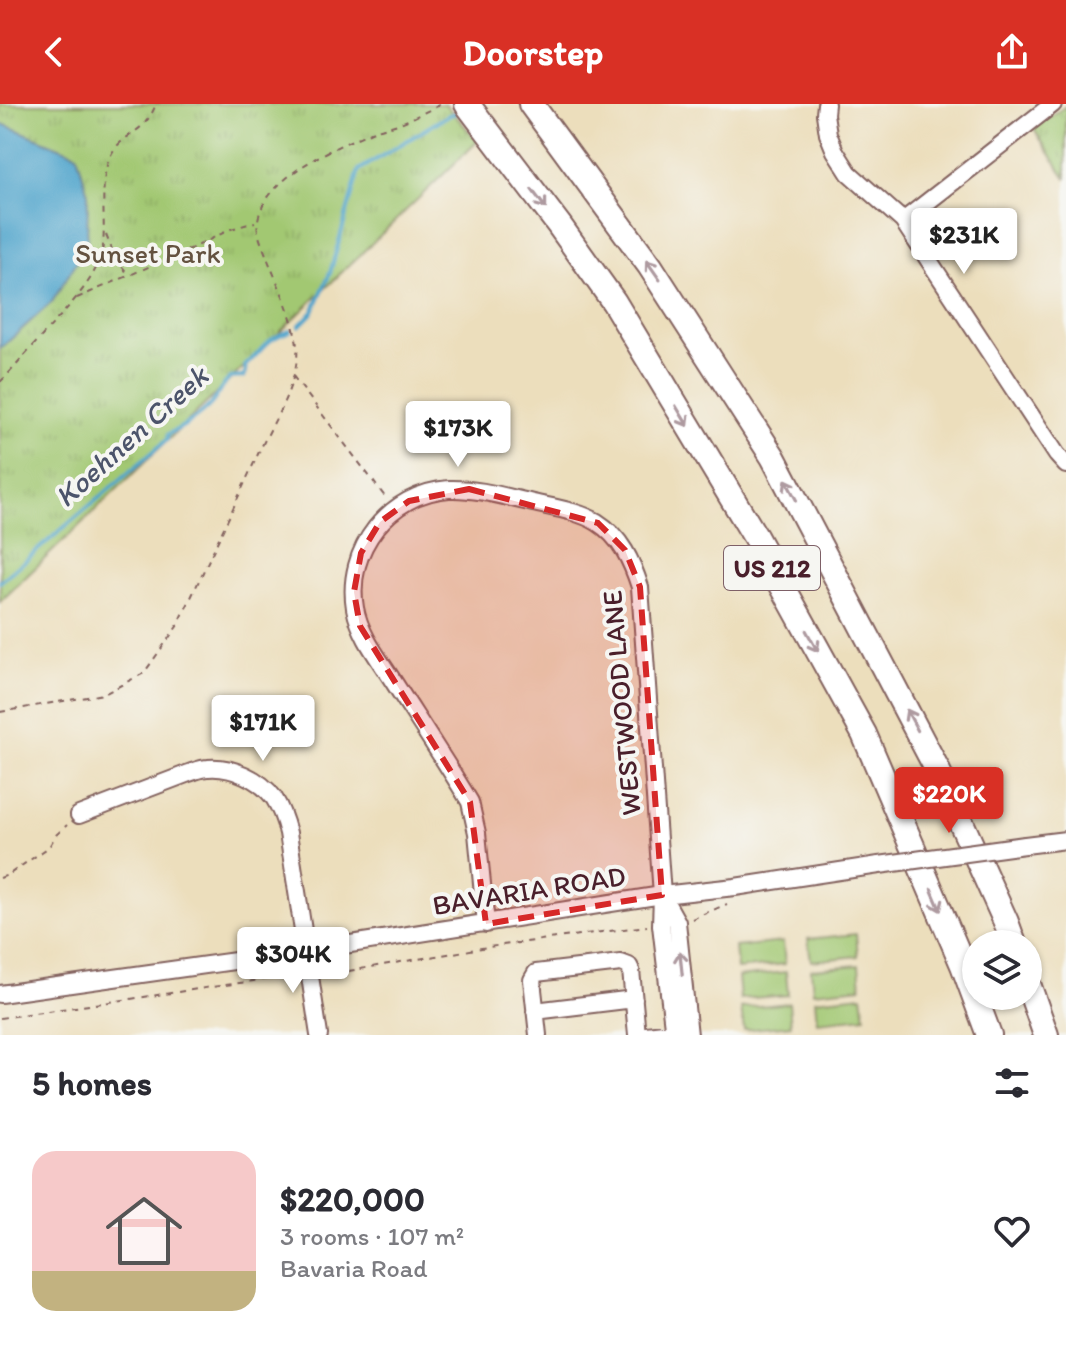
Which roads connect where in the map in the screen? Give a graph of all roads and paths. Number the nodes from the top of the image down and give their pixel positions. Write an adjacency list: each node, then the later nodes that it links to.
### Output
1 (156, 104): 9 (path)
2 (442, 104): 8 (path)
3 (467, 104): 37 (highway, US 212, one-way to 37)
4 (826, 104): 7 (street)
5 (1053, 104): 7 (street)
6 (536, 110): 24 (highway, US 212, one-way to 6)
7 (903, 221): 14 (street)
8 (257, 222): 10 (path); 12 (path)
9 (104, 229): 10 (path); 11 (path)
10 (128, 275): 11 (path)
11 (76, 298): 13 (path)
12 (292, 375): 15 (path); 16 (path)
13 (0, 382)
14 (1066, 465)
15 (395, 509): 20 (street, WESTWOOD LANE); 22 (street, WESTWOOD LANE)
16 (0, 712)
17 (79, 815): 19 (path); 25 (street)
18 (1066, 840): 20 (street, BAVARIA ROAD, bridge)
19 (0, 878)
20 (662, 895): 22 (street, BAVARIA ROAD); 23 (street)
21 (731, 902): 23 (path)
22 (486, 924): 25 (street, BAVARIA ROAD)
23 (669, 924): 26 (path); 32 (street)
24 (1009, 930)
25 (306, 951): 26 (street); 27 (street, BAVARIA ROAD)
26 (310, 975): 31 (path); 33 (street)
27 (0, 994)
28 (634, 999): 30 (street); 30 (street); 35 (street)
29 (1037, 1010): 38 (highway)
30 (535, 1011): 34 (street)
31 (0, 1018)
32 (678, 1034): 36 (street)
33 (319, 1035)
34 (538, 1035)
35 (637, 1035)
36 (646, 1035)
37 (989, 1035)
38 (1046, 1035)

